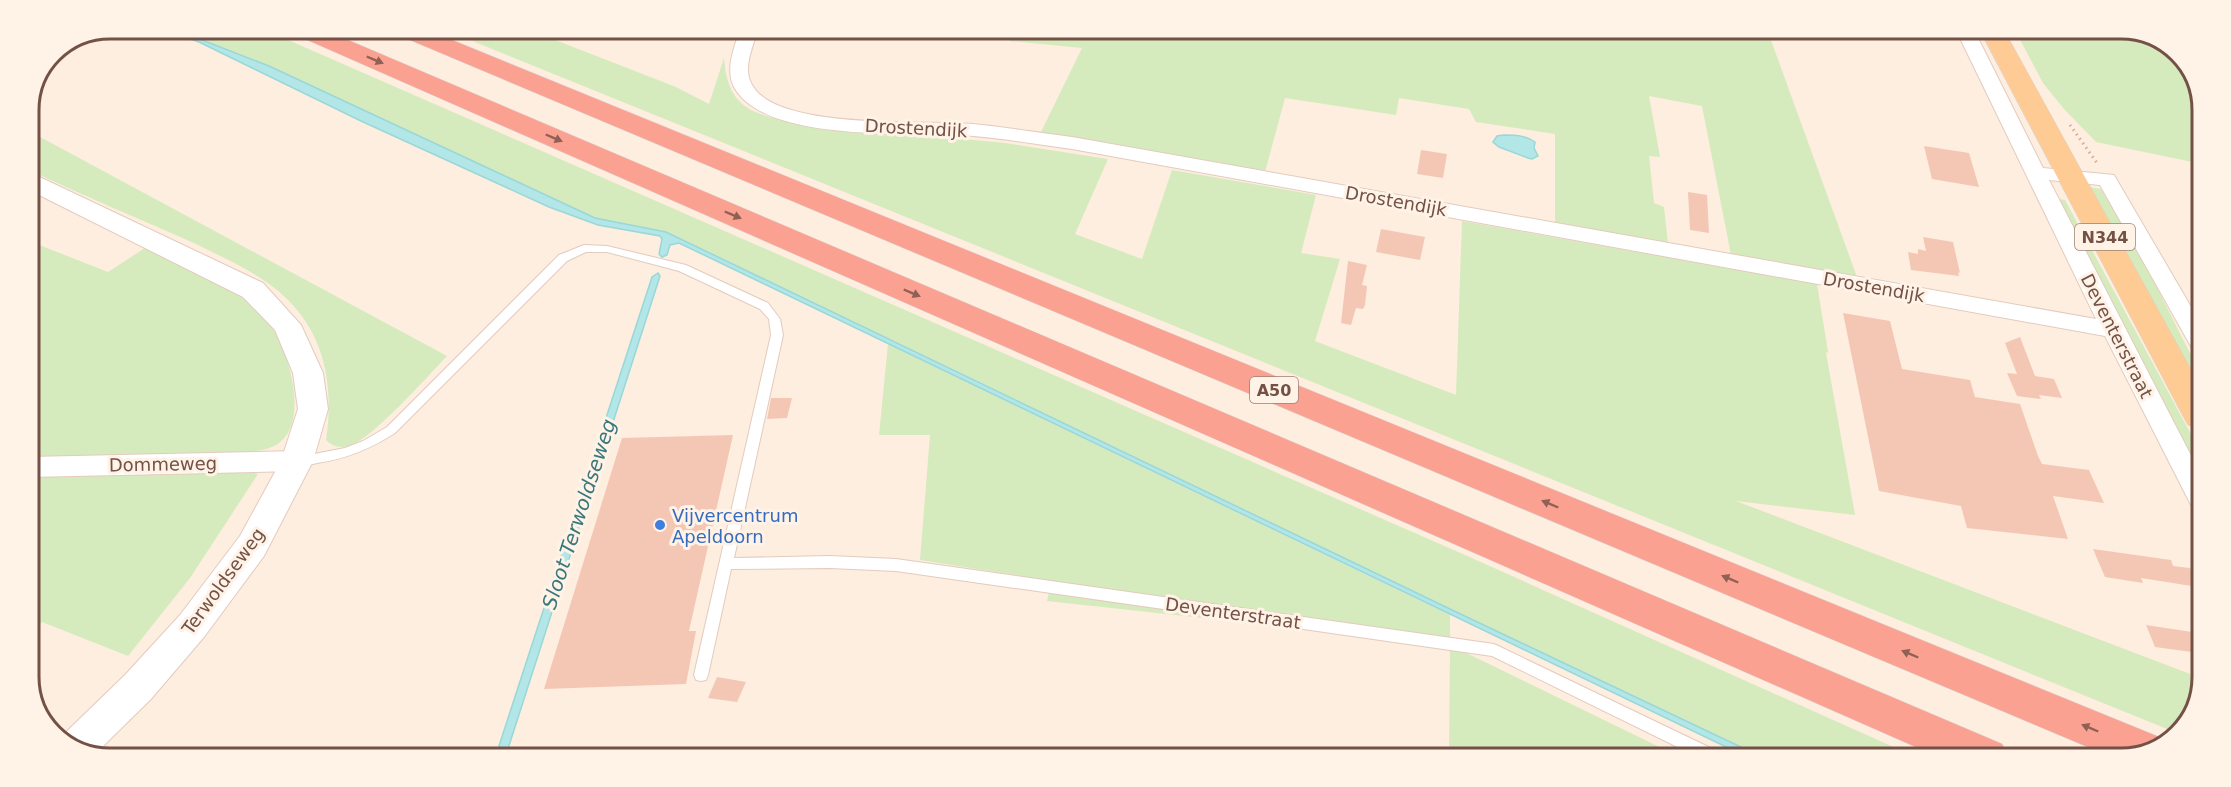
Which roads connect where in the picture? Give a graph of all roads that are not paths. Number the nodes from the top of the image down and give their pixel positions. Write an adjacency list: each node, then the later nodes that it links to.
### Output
1 (325, 39): 20 (highway, one-way to 20)
2 (428, 39): 18 (highway, A50, one-way to 2)
3 (746, 39): 10 (street, Drostendijk)
4 (1969, 39): 6 (street, Deventerstraat)
5 (1997, 39): 7 (main road, Deventerstraat / N344)
6 (2035, 173): 7 (street); 10 (street, Deventerstraat)
7 (2072, 176): 9 (street); 11 (main road, Deventerstraat / N344)
8 (39, 185): 12 (street, Terwoldseweg)
9 (2192, 328)
10 (2113, 330): 14 (street, Deventerstraat)
11 (2192, 401)
12 (297, 461): 13 (street, Dommeweg); 15 (lane); 17 (street, Terwoldseweg)
13 (39, 467)
14 (2192, 483)
15 (727, 564): 16 (lane); 19 (lane, Deventerstraat)
16 (701, 675)
17 (81, 742)
18 (2133, 746)
19 (1695, 748)
20 (1964, 748)

